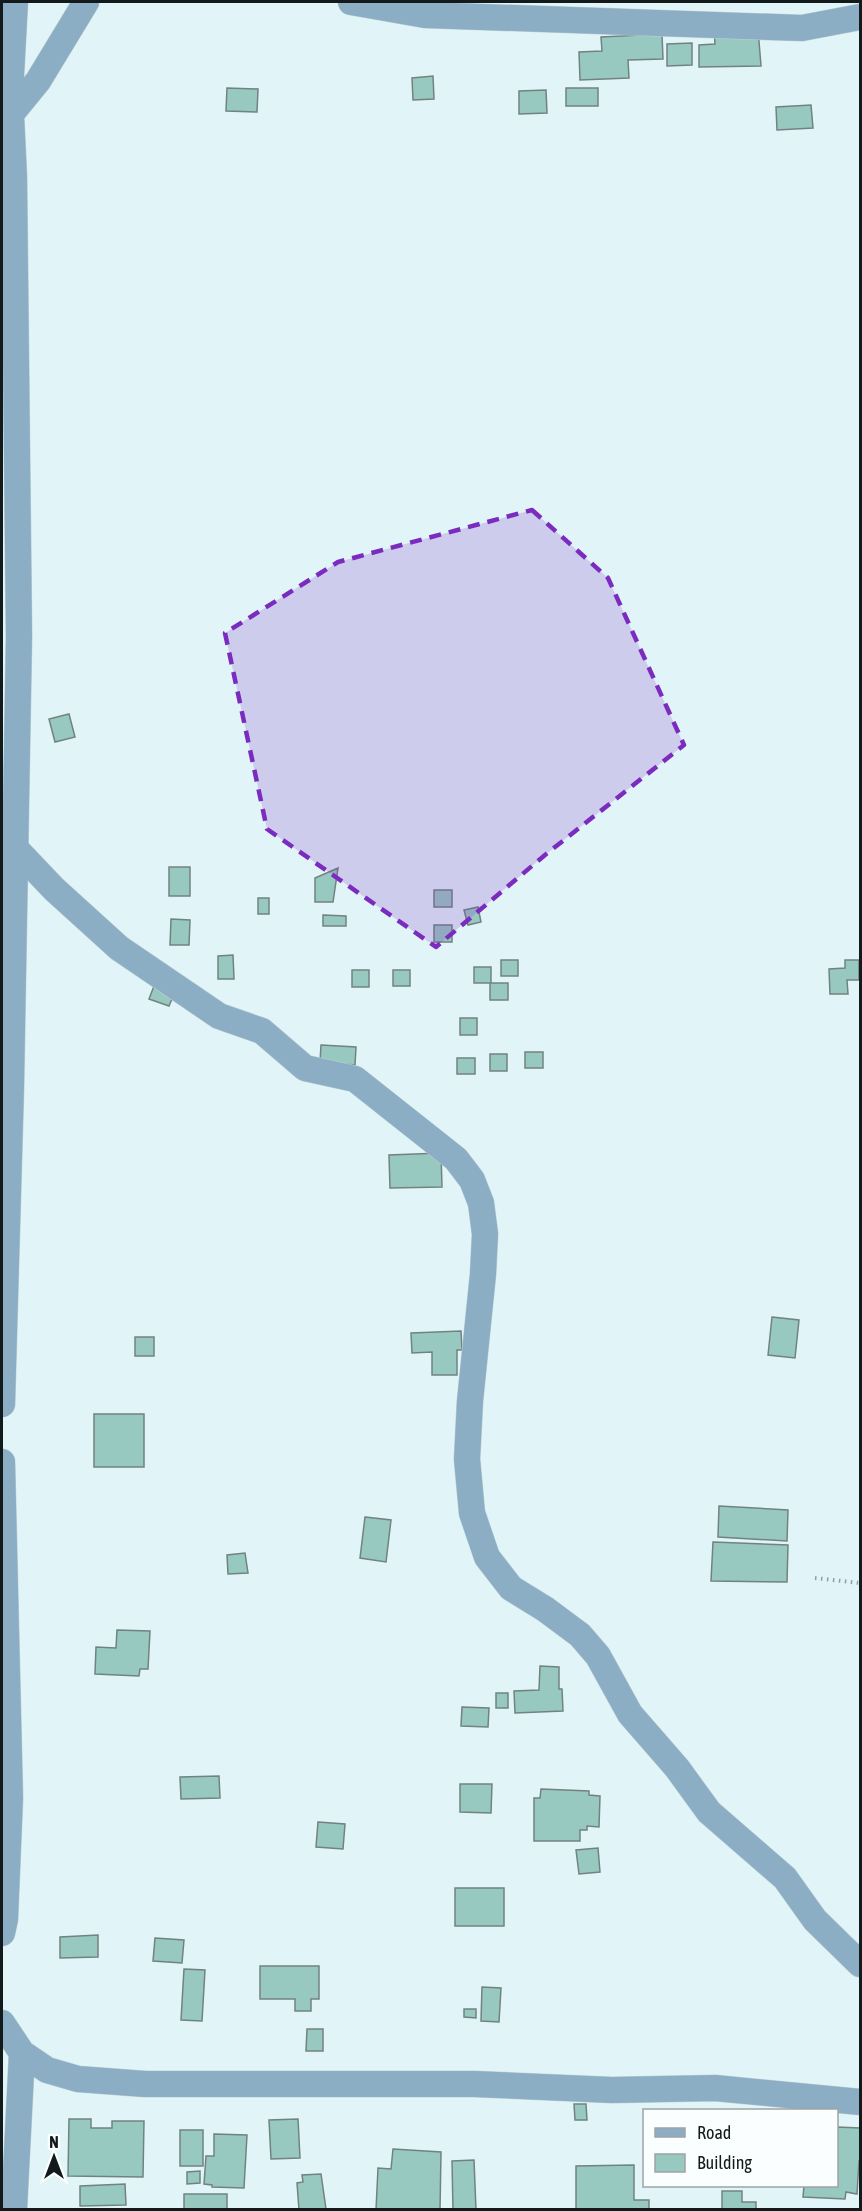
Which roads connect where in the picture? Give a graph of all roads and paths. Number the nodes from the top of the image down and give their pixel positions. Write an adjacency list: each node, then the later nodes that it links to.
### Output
1 (15, 2): 5 (street)
2 (86, 2): 5 (street)
3 (351, 2): 4 (street)
4 (861, 17)
5 (7, 100): 6 (street)
6 (15, 848): 7 (street); 13 (street)
7 (6, 1086): 8 (street)
8 (2, 1404)
9 (2, 1462): 12 (street)
10 (815, 1578): 11 (path)
11 (861, 1583)
12 (2, 1933)
13 (861, 1964)
14 (2, 2023): 15 (street)
15 (22, 2053): 16 (street); 17 (street)
16 (861, 2102)
17 (14, 2210)

